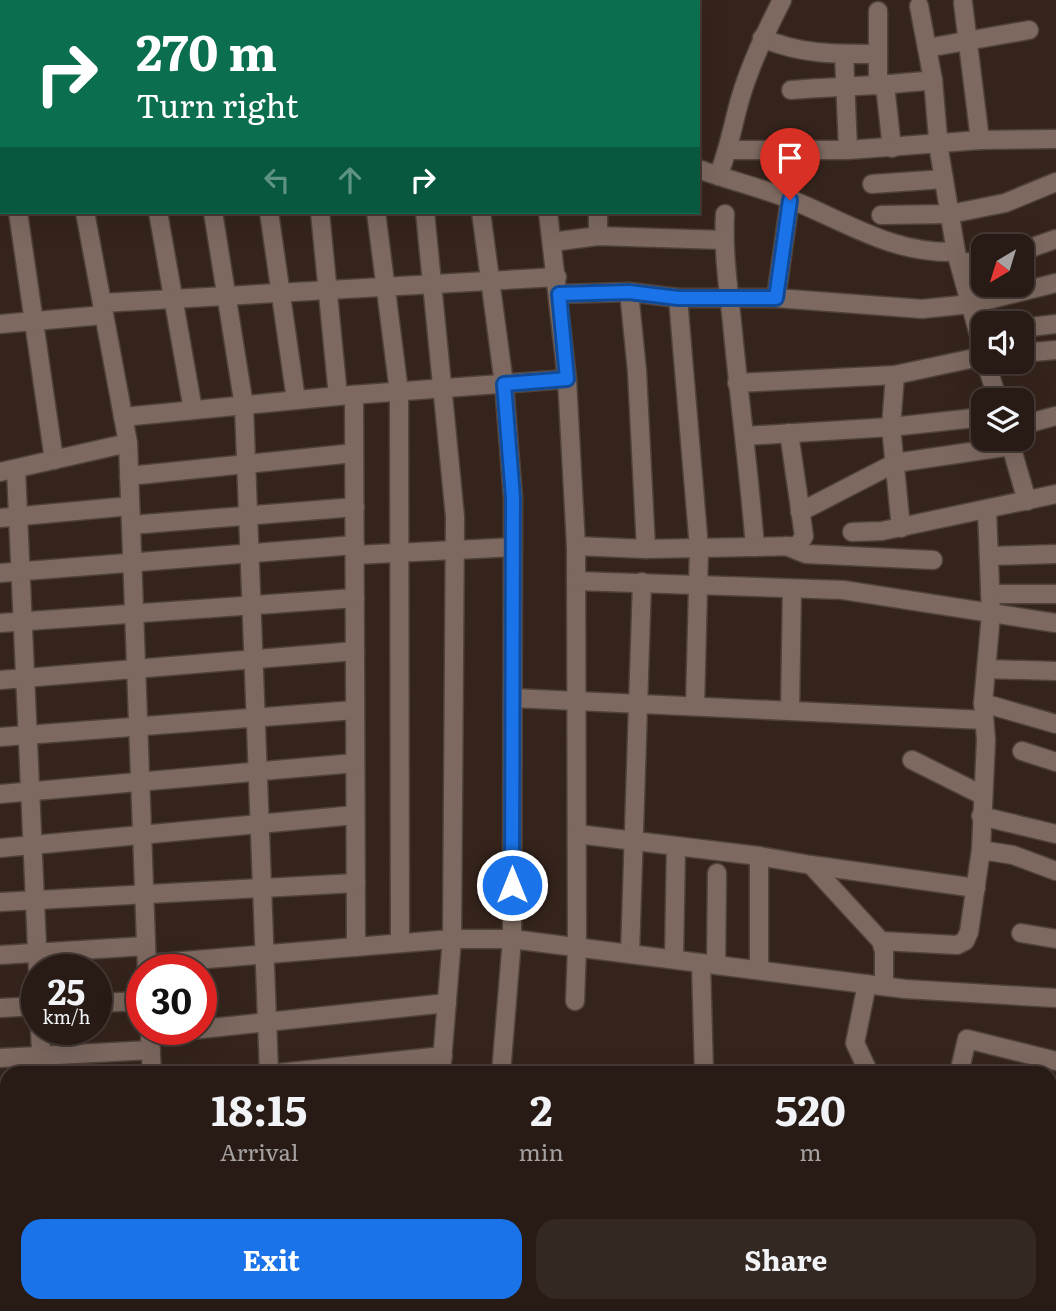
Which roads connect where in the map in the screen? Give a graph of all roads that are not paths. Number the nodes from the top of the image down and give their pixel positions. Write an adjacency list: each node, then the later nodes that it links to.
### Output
1 (782, 0): 6 (street)
2 (963, 3): 7 (street)
3 (919, 6): 8 (street)
4 (878, 11): 10 (street)
5 (1029, 30): 7 (street)
6 (762, 38): 9 (street); 19 (street)
7 (968, 40): 8 (street); 16 (street)
8 (927, 48): 11 (street)
9 (844, 54): 10 (street); 12 (street)
10 (878, 54): 13 (street)
11 (933, 80): 13 (street); 17 (street)
12 (846, 86): 13 (street); 14 (street); 20 (street)
13 (881, 86): 18 (street)
14 (791, 90)
15 (1056, 139): 16 (street)
16 (981, 140): 17 (street)
17 (940, 144): 18 (street); 23 (street)
18 (892, 148): 20 (street)
19 (728, 150): 20 (street); 22 (street)
20 (848, 150)
21 (700, 170): 22 (street)
22 (718, 176): 26 (street)
23 (944, 179): 25 (street); 39 (street)
24 (1056, 182): 39 (street)
25 (872, 184)
26 (790, 200): 46 (street); 59 (street)
27 (18, 214): 64 (street)
28 (85, 214): 62 (street)
29 (158, 214): 60 (street)
30 (213, 214): 56 (street)
31 (269, 214): 55 (street)
32 (320, 214): 53 (street)
33 (376, 214): 52 (street)
34 (425, 214): 50 (street)
35 (481, 214): 48 (street)
36 (548, 214): 44 (street)
37 (598, 214): 41 (street)
38 (725, 214): 43 (street)
39 (950, 214): 40 (street); 46 (street)
40 (880, 215)
41 (598, 236): 43 (street); 44 (street)
42 (1056, 239): 45 (street)
43 (723, 240): 57 (street)
44 (552, 242): 51 (street)
45 (1034, 247)
46 (958, 258): 47 (street); 61 (street)
47 (971, 260)
48 (491, 282): 50 (street); 51 (street); 74 (street)
49 (1056, 283): 61 (street)
50 (432, 286): 52 (street); 75 (street)
51 (558, 286): 54 (street); 72 (street)
52 (387, 288): 53 (street); 76 (street)
53 (328, 292): 55 (street); 77 (street)
54 (629, 292): 58 (street); 113 (street)
55 (281, 294): 56 (street); 78 (street)
56 (226, 297): 60 (street); 79 (street)
57 (730, 297): 58 (street); 59 (street); 73 (street)
58 (678, 298): 112 (street)
59 (776, 298): 61 (street)
60 (173, 300): 62 (street); 80 (street)
61 (971, 304): 63 (street)
62 (103, 309): 64 (street); 82 (street)
63 (973, 311)
64 (34, 321): 65 (street); 92 (street)
65 (0, 324)
66 (1056, 324): 67 (street)
67 (1034, 327)
68 (1056, 351): 69 (street)
69 (1034, 352)
70 (971, 357): 71 (street)
71 (895, 375): 73 (street); 85 (street)
72 (567, 379): 74 (street); 108 (street)
73 (737, 383): 87 (street)
74 (504, 384): 75 (street); 110 (street)
75 (443, 389): 76 (street); 115 (street)
76 (400, 392): 77 (street); 117 (street)
77 (346, 396): 78 (street); 91 (street)
78 (296, 400): 79 (street)
79 (244, 405): 80 (street); 94 (street)
80 (193, 410): 82 (street)
81 (1056, 416): 84 (street)
82 (123, 417): 88 (street)
83 (971, 419): 85 (street)
84 (1034, 422)
85 (891, 428): 86 (street); 93 (street)
86 (789, 433): 87 (street); 102 (street)
87 (745, 436): 111 (street)
88 (128, 443): 92 (street); 96 (street)
89 (971, 450): 93 (street)
90 (1012, 451): 98 (street)
91 (355, 453): 94 (street); 100 (street)
92 (54, 460): 95 (street)
93 (895, 463): 102 (street); 106 (street)
94 (246, 464): 96 (street); 103 (street)
95 (8, 470): 104 (street)
96 (129, 476): 99 (street)
97 (1056, 494): 98 (street)
98 (1027, 501): 101 (street)
99 (130, 506): 104 (street); 105 (street)
100 (355, 507): 103 (street); 114 (street)
101 (987, 510): 106 (street); 119 (street)
102 (800, 512): 109 (street)
103 (248, 516): 105 (street); 116 (street)
104 (9, 517): 122 (street)
105 (131, 525): 121 (street)
106 (901, 527): 107 (street)
107 (852, 532)
108 (576, 545): 113 (street); 124 (street)
109 (786, 546): 111 (street); 120 (street)
110 (513, 547): 115 (street); 144 (street)
111 (755, 547): 112 (street)
112 (699, 548): 113 (street); 126 (street)
113 (646, 549)
114 (355, 550): 116 (street); 117 (street); 130 (street)
115 (455, 550): 117 (street); 187 (street)
116 (249, 553): 121 (street); 131 (street)
117 (400, 553): 191 (street)
118 (1056, 554): 119 (street)
119 (989, 556): 128 (street)
120 (933, 560)
121 (132, 562): 122 (street); 132 (street)
122 (20, 571): 123 (street); 134 (street)
123 (0, 573)
124 (576, 581): 125 (street); 145 (street)
125 (642, 582): 126 (street); 146 (street)
126 (698, 586): 127 (street); 147 (street)
127 (792, 589): 133 (street); 149 (street)
128 (990, 594): 129 (street); 133 (street)
129 (1056, 594)
130 (355, 598): 131 (street); 137 (street)
131 (251, 605): 132 (street); 138 (street)
132 (134, 613): 134 (street); 139 (street)
133 (991, 614): 136 (street); 140 (street)
134 (23, 621): 135 (street); 142 (street)
135 (0, 623)
136 (1056, 623)
137 (355, 651): 138 (street); 148 (street)
138 (253, 659): 139 (street); 151 (street)
139 (136, 669): 142 (street); 153 (street)
140 (986, 669): 141 (street); 150 (street)
141 (1056, 671)
142 (25, 678): 143 (street); 154 (street)
143 (0, 680)
144 (513, 698): 145 (street); 188 (street)
145 (577, 701): 146 (street); 168 (street)
146 (639, 704): 147 (street); 171 (street)
147 (695, 706): 149 (street)
148 (355, 709): 151 (street); 159 (street)
149 (790, 711): 150 (street)
150 (983, 711): 152 (street); 164 (street)
151 (256, 717): 153 (street); 160 (street)
152 (1056, 724)
153 (138, 726): 154 (street); 161 (street)
154 (27, 735): 155 (street); 162 (street)
155 (0, 737)
156 (1022, 751): 158 (street)
157 (912, 760): 164 (street)
158 (1056, 762)
159 (355, 764): 160 (street); 165 (street)
160 (258, 772): 161 (street); 167 (street)
161 (140, 782): 162 (street); 170 (street)
162 (30, 792): 163 (street); 172 (street)
163 (0, 794)
164 (982, 795): 166 (street)
165 (355, 815): 167 (street); 180 (street)
166 (981, 816): 169 (street); 175 (street)
167 (260, 824): 170 (street); 181 (street)
168 (577, 834): 171 (street); 194 (street)
169 (1056, 834)
170 (142, 835): 172 (street); 183 (street)
171 (635, 841): 173 (street); 199 (street)
172 (32, 845): 174 (street); 184 (street)
173 (676, 846): 176 (street); 203 (street)
174 (0, 848)
175 (981, 850): 178 (street); 182 (street)
176 (759, 856): 177 (street); 205 (street)
177 (811, 865): 182 (street); 190 (street)
178 (1056, 871)
179 (717, 873): 204 (street)
180 (356, 883): 181 (street); 193 (street)
181 (262, 888): 183 (street); 198 (street)
182 (976, 888): 190 (street)
183 (144, 894): 184 (street); 192 (street)
184 (35, 900): 185 (street); 195 (street)
185 (0, 902)
186 (1021, 933): 189 (street)
187 (452, 939): 188 (street); 191 (street); 209 (street)
188 (512, 939): 194 (street); 224 (street)
189 (1056, 939)
190 (881, 942): 206 (street)
191 (401, 943): 193 (street)
192 (146, 946): 196 (street); 197 (street)
193 (356, 947): 198 (street)
194 (578, 947): 199 (street); 208 (street)
195 (37, 954)
196 (88, 954)
197 (146, 954)
198 (265, 954): 202 (street); 212 (street)
199 (630, 954): 203 (street)
200 (0, 955): 201 (street)
201 (21, 958)
202 (217, 959)
203 (674, 959): 204 (street)
204 (709, 964): 205 (street); 225 (street)
205 (762, 971): 206 (street)
206 (876, 985): 207 (street); 226 (street)
207 (1056, 998)
208 (575, 1001)
209 (447, 1003): 212 (street); 220 (street)
210 (21, 1007): 211 (street)
211 (0, 1008)
212 (267, 1022): 213 (street); 222 (street)
213 (217, 1027)
214 (126, 1044): 219 (street)
215 (41, 1045): 219 (street)
216 (150, 1045): 221 (street)
217 (0, 1058): 219 (street)
218 (1056, 1061): 227 (street)
219 (42, 1064)
220 (442, 1064): 223 (street)
221 (152, 1066)
222 (269, 1066)
223 (406, 1066)
224 (501, 1066)
225 (704, 1066)
226 (866, 1066)
227 (961, 1066)

